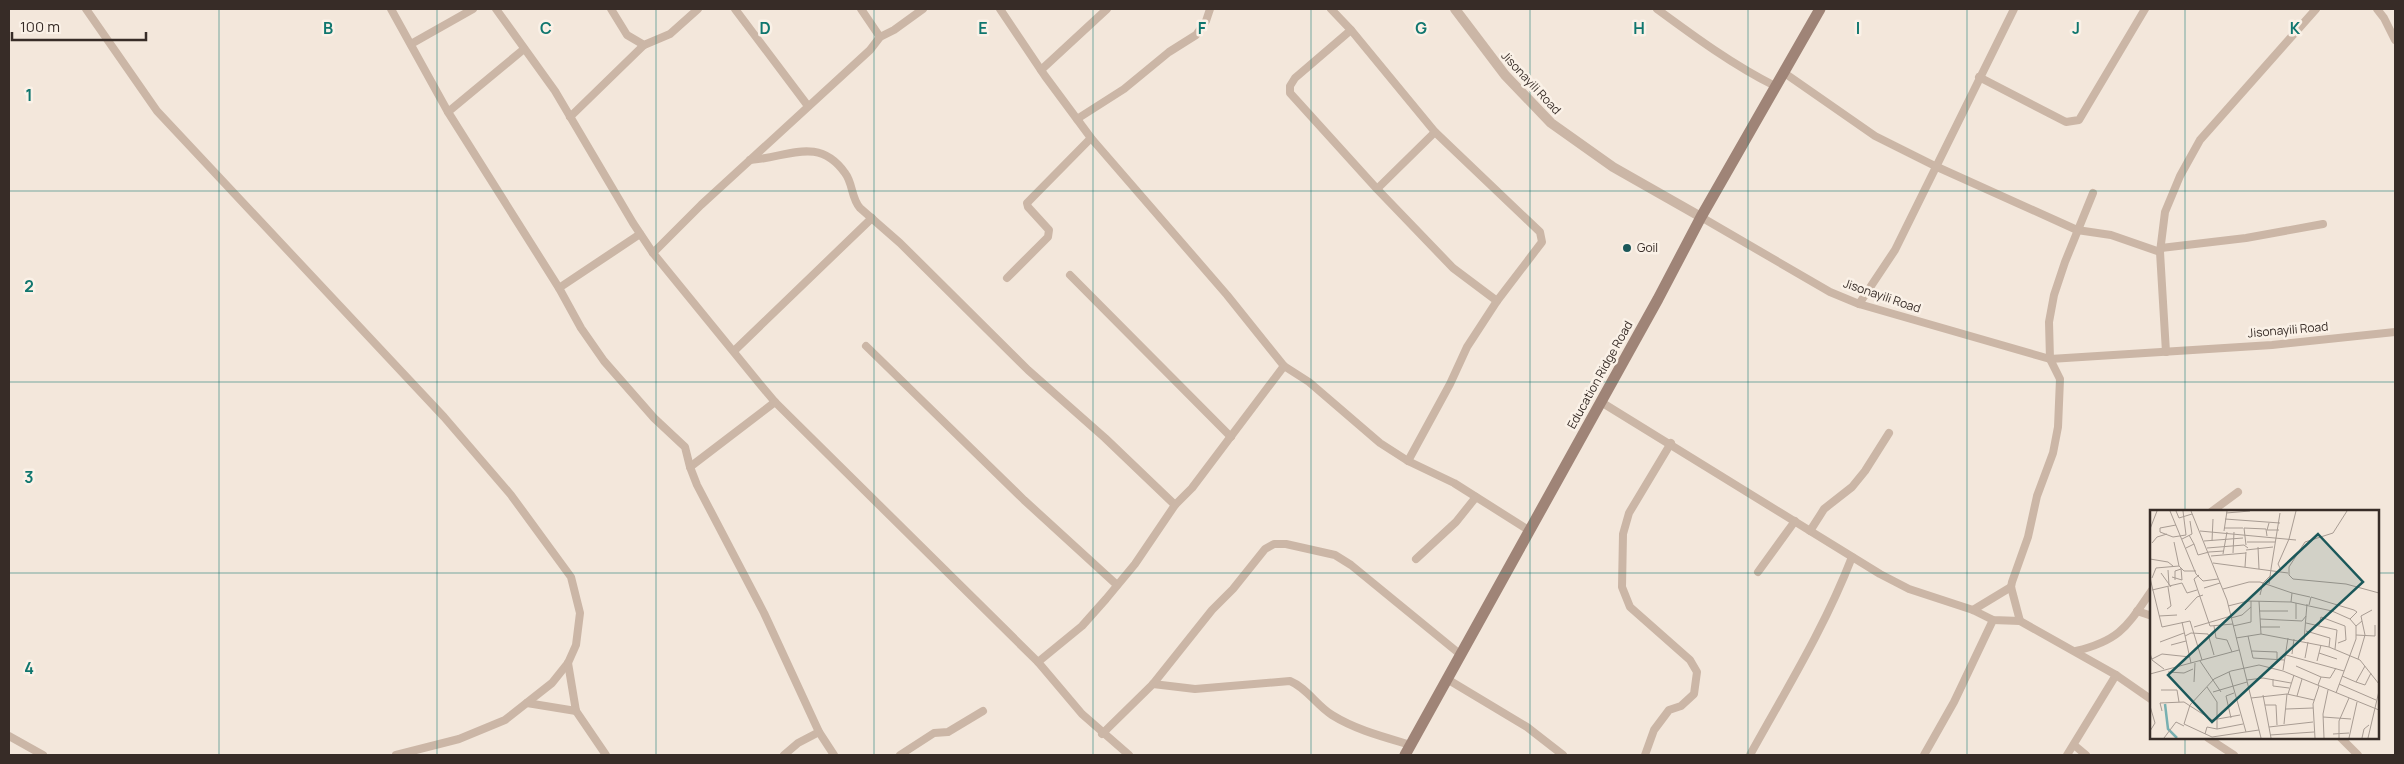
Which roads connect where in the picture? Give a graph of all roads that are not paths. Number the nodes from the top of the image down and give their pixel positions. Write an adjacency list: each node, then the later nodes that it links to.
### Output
1 (86, 9): 87 (street)
2 (391, 9): 24 (street)
3 (473, 9): 24 (street)
4 (496, 9): 26 (street)
5 (611, 9): 25 (street)
6 (698, 9): 25 (street)
7 (735, 9): 31 (street)
8 (862, 9): 22 (street)
9 (923, 9): 22 (street)
10 (1000, 9): 27 (street)
11 (1108, 9): 27 (street)
12 (1210, 9): 34 (street)
13 (1331, 9): 21 (street)
14 (1455, 9): 41 (street, Jisonayili Road)
15 (1657, 9): 30 (street)
16 (1820, 9): 28 (main road, Education Ridge Road)
17 (2014, 9): 29 (street)
18 (2145, 9): 29 (street)
19 (2316, 9): 46 (street)
20 (2377, 9): 23 (street)
21 (1351, 30): 35 (street); 39 (street)
22 (880, 37): 31 (street)
23 (2395, 40)
24 (411, 44): 32 (street)
25 (644, 45): 33 (street)
26 (524, 49): 32 (street); 33 (street)
27 (1041, 70): 34 (street)
28 (1783, 72): 30 (main road, Education Ridge Road); 38 (street)
29 (1979, 77): 38 (street)
30 (1775, 86): 41 (main road, Education Ridge Road)
31 (808, 106): 37 (street)
32 (448, 112): 50 (street)
33 (570, 117): 45 (street)
34 (1077, 119): 36 (street)
35 (1435, 132): 39 (street); 51 (street)
36 (1091, 138): 49 (street); 58 (street)
37 (750, 160): 42 (street); 47 (street)
38 (1935, 166): 44 (street); 52 (street)
39 (1376, 190): 51 (street)
40 (2093, 193): 44 (street)
41 (1701, 217): 52 (street, Jisonayili Road); 60 (main road, Education Ridge Road)
42 (872, 218): 55 (street); 68 (street)
43 (2323, 224): 46 (street)
44 (2078, 230): 46 (street); 57 (street)
45 (640, 234): 47 (street); 50 (street)
46 (2160, 250): 56 (street)
47 (653, 253): 55 (street)
48 (1070, 275): 62 (street)
49 (1007, 278)
50 (559, 288): 65 (street)
51 (1498, 301): 64 (street)
52 (1859, 304): 57 (street, Jisonayili Road)
53 (2395, 332): 56 (street, Jisonayili Road)
54 (866, 346): 76 (street)
55 (734, 351): 59 (street)
56 (2166, 352): 57 (street, Jisonayili Road)
57 (2050, 359): 77 (street)
58 (1284, 366): 62 (street); 64 (street)
59 (775, 402): 65 (street); 86 (street)
60 (1601, 402): 63 (street); 71 (main road, Education Ridge Road)
61 (1889, 433): 72 (street)
62 (1231, 437): 68 (street)
63 (1671, 444): 70 (street); 112 (street)
64 (1408, 461): 67 (street)
65 (690, 466): 95 (street)
66 (2238, 492): 69 (street)
67 (1476, 497): 71 (street); 74 (street)
68 (1175, 505): 76 (street)
69 (2214, 510)
70 (1795, 521): 72 (street); 75 (street)
71 (1530, 530): 85 (main road, Education Ridge Road)
72 (1810, 531): 73 (street)
73 (1852, 557): 79 (street); 113 (street)
74 (1416, 559)
75 (1758, 572)
76 (1117, 585): 86 (street)
77 (2011, 587): 79 (street); 83 (street)
78 (2150, 593): 80 (street)
79 (1974, 610): 82 (street)
80 (2137, 611): 81 (street); 84 (street)
81 (2150, 615)
82 (1993, 620): 83 (street); 114 (street)
83 (2020, 621): 84 (street)
84 (2076, 651): 88 (street)
85 (1461, 655): 89 (main road, Education Ridge Road); 90 (street)
86 (1038, 662): 96 (street)
87 (568, 663): 92 (street); 93 (street)
88 (2116, 675): 91 (street); 101 (street)
89 (1447, 679): 102 (main road, Education Ridge Road); 111 (street)
90 (1153, 684): 96 (street); 102 (street)
91 (2150, 699)
92 (527, 703): 93 (street); 104 (street)
93 (576, 711): 100 (street)
94 (983, 711): 109 (street)
95 (819, 732): 107 (street); 108 (street)
96 (1102, 734): 110 (street)
97 (9, 736): 103 (street)
98 (2210, 739): 117 (street)
99 (2342, 739): 118 (street)
100 (597, 744): 105 (street); 106 (street)
101 (2074, 745): 115 (street); 116 (street)
102 (1408, 750)
103 (43, 755)
104 (396, 755)
105 (600, 755)
106 (606, 755)
107 (784, 755)
108 (834, 755)
109 (900, 755)
110 (1129, 755)
111 (1563, 755)
112 (1645, 755)
113 (1750, 755)
114 (1924, 755)
115 (2067, 755)
116 (2086, 755)
117 (2234, 755)
118 (2358, 755)

